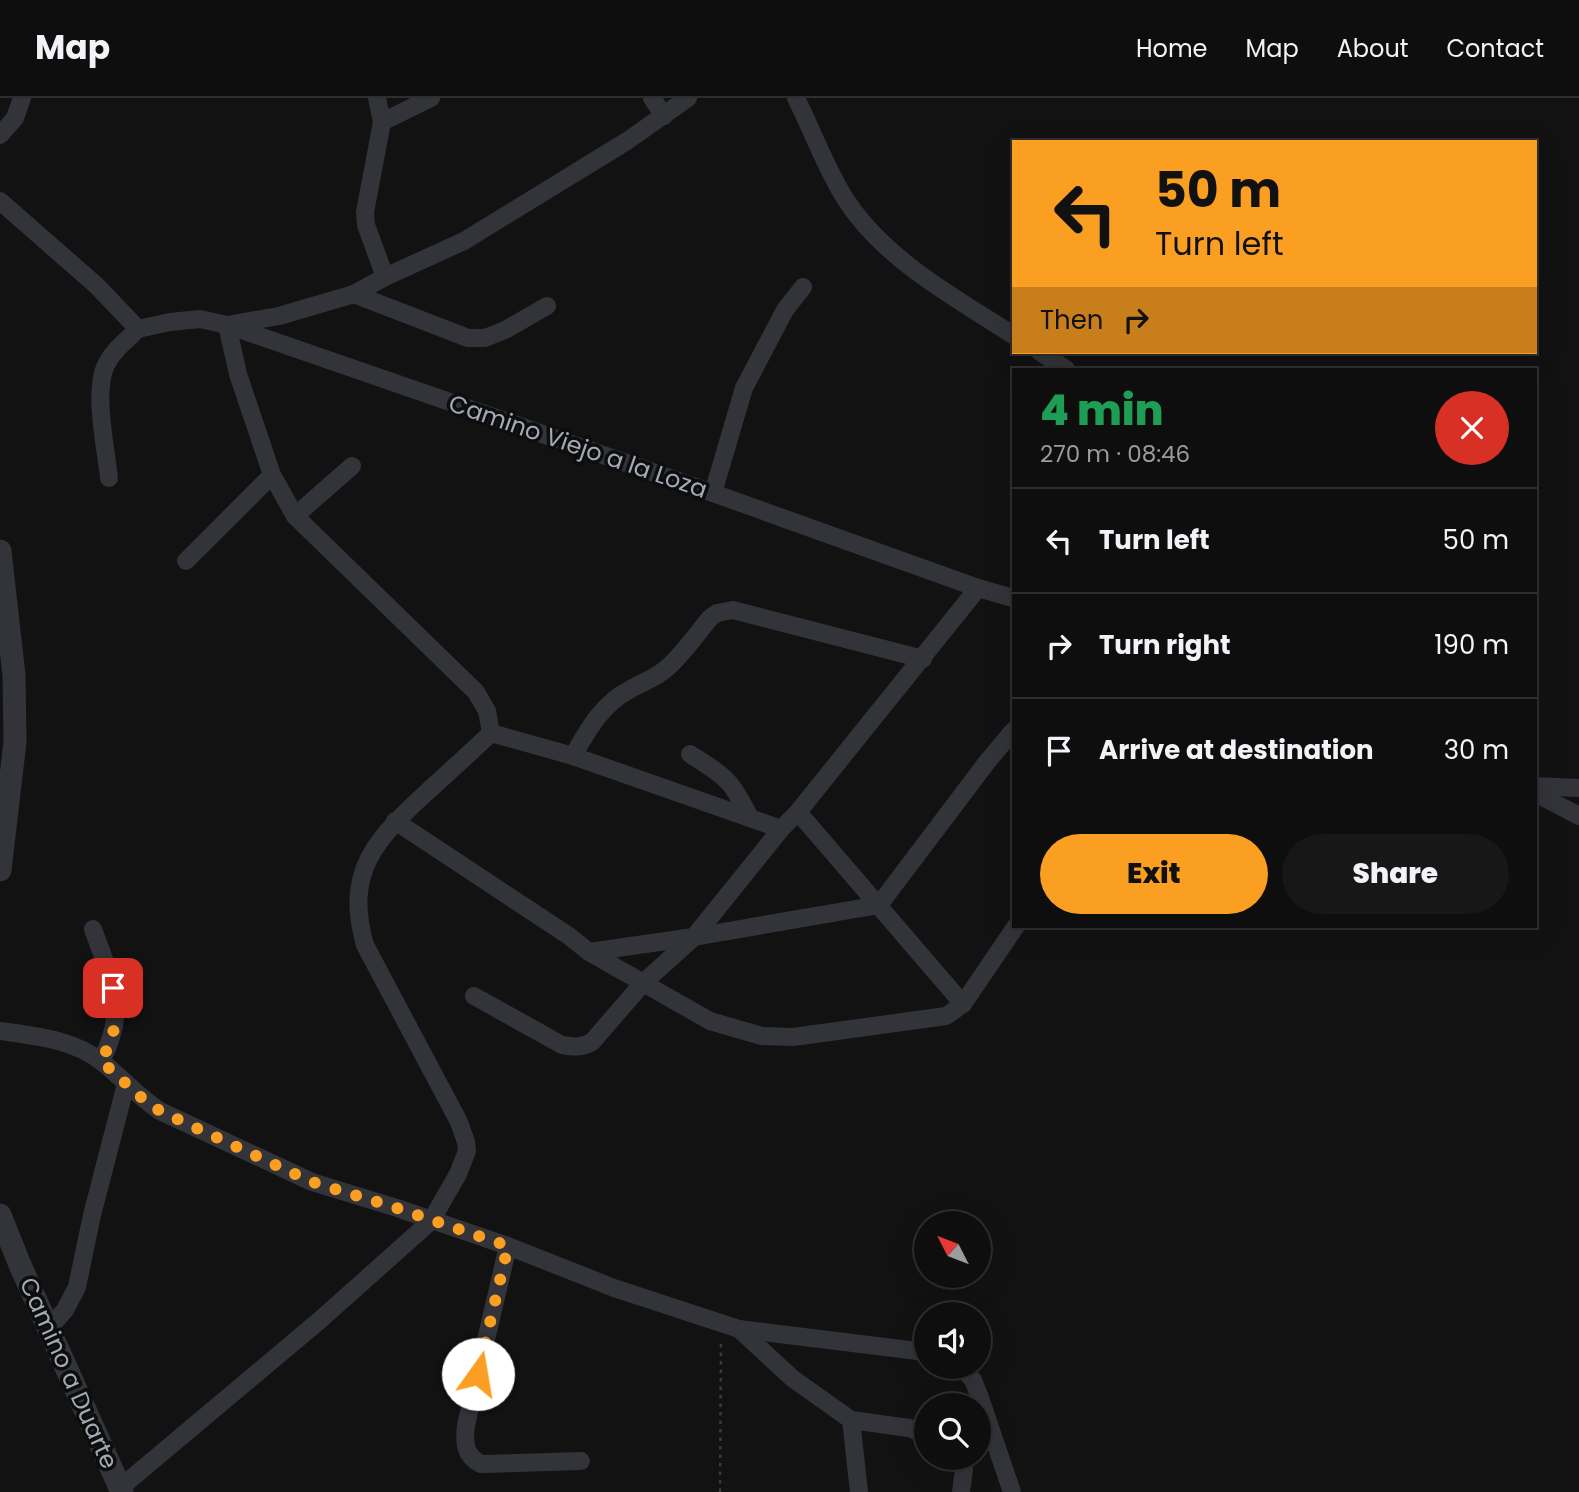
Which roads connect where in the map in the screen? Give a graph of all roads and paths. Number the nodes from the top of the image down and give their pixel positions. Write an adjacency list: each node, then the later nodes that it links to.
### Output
1 (22, 98): 9 (street)
2 (377, 98): 8 (street)
3 (431, 98): 8 (street)
4 (652, 98): 7 (street)
5 (688, 98): 7 (street)
6 (796, 98): 17 (street)
7 (664, 116): 11 (street)
8 (382, 122): 11 (street)
9 (0, 135)
10 (0, 201): 16 (street)
11 (385, 277): 13 (street)
12 (803, 287): 23 (street)
13 (354, 294): 14 (street); 15 (street)
14 (547, 306)
15 (227, 324): 16 (street, Camino Viejo a la Loza); 21 (street); 23 (street, Camino Viejo a la Loza)
16 (138, 328): 22 (street)
17 (1012, 334)
18 (1043, 354): 19 (street)
19 (1064, 368)
20 (352, 466): 24 (street)
21 (272, 475): 24 (street); 26 (street)
22 (109, 478)
23 (713, 493): 27 (street, Camino Viejo a la Loza)
24 (295, 516): 32 (street)
25 (0, 551): 29 (street)
26 (186, 561)
27 (978, 588): 28 (street, Camino Viejo a la Loza); 30 (street)
28 (1012, 598)
29 (4, 619): 43 (street)
30 (923, 659): 34 (street); 38 (street)
31 (1012, 732): 44 (street)
32 (491, 733): 34 (street); 41 (street)
33 (690, 754): 40 (street)
34 (573, 756): 40 (street)
35 (1537, 786): 36 (street)
36 (1579, 789)
37 (1537, 794): 39 (street)
38 (799, 812): 42 (street); 44 (street)
39 (1579, 816)
40 (750, 818): 42 (street)
41 (396, 821): 48 (street); 56 (street)
42 (781, 830): 47 (street)
43 (0, 870)
44 (879, 905): 47 (street); 51 (street)
45 (1015, 928): 51 (street)
46 (93, 929): 53 (street)
47 (694, 937): 48 (street); 49 (street)
48 (589, 952): 49 (street)
49 (643, 983): 50 (street); 51 (street)
50 (474, 996)
51 (963, 1004)
52 (0, 1031): 53 (street)
53 (101, 1061): 54 (street)
54 (126, 1084): 56 (street); 59 (street)
55 (0, 1214): 59 (street, Camino a Duarte)
56 (432, 1221): 57 (street); 67 (street)
57 (508, 1246): 58 (street); 65 (street)
58 (721, 1322): 60 (street); 68 (path)
59 (49, 1328): 67 (street, Camino a Duarte)
60 (738, 1329): 61 (street); 63 (street)
61 (914, 1351)
62 (972, 1379): 71 (street)
63 (851, 1420): 64 (street); 69 (street)
64 (914, 1431)
65 (581, 1461)
66 (964, 1470): 70 (street)
67 (121, 1490)
68 (720, 1492)
69 (859, 1492)
70 (961, 1492)
71 (1012, 1492)

